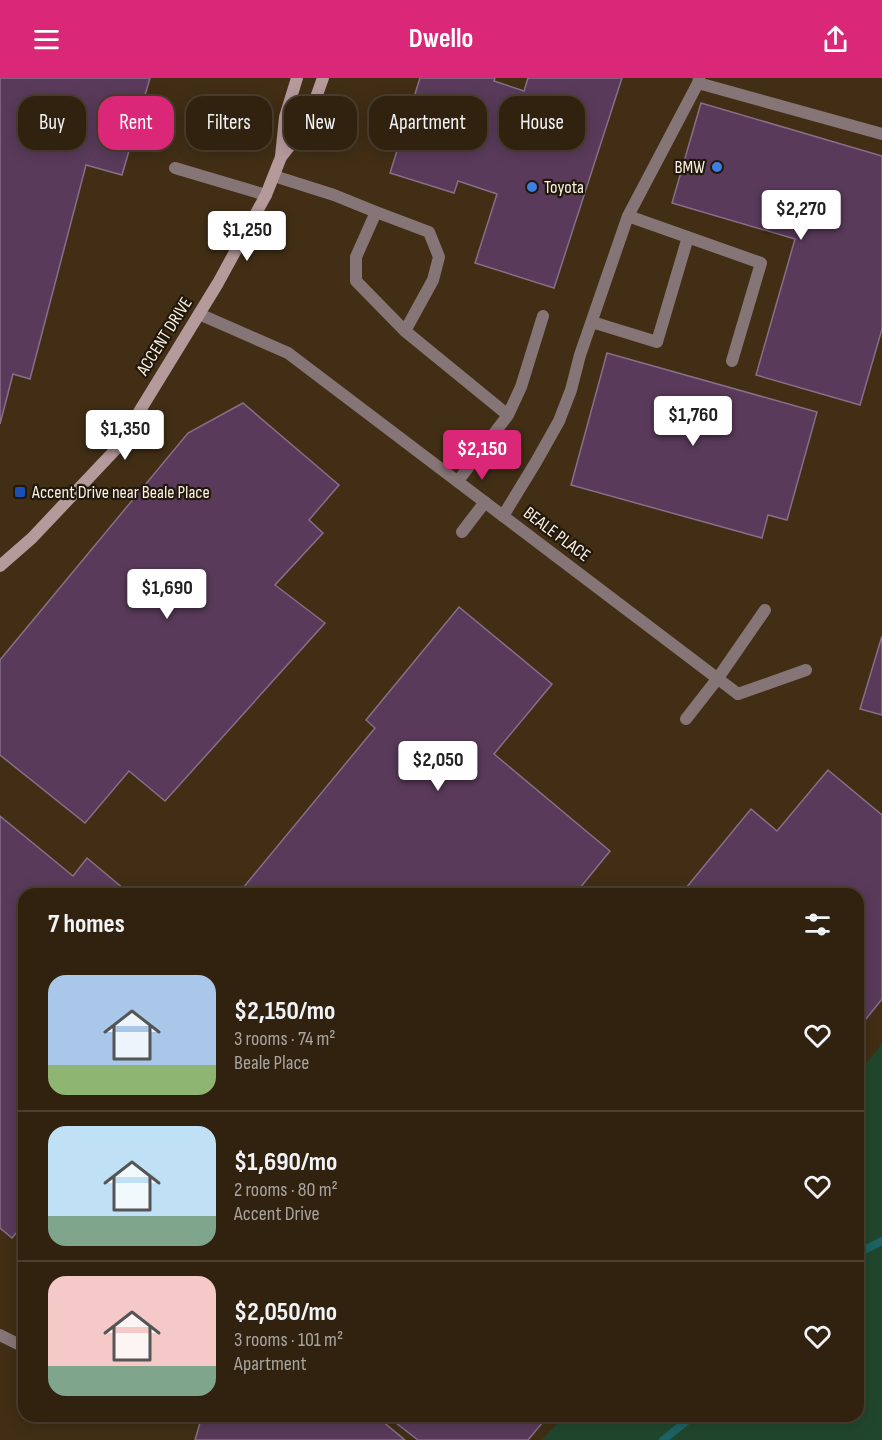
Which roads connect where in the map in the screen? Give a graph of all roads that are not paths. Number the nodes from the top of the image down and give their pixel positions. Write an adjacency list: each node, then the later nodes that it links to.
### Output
1 (297, 78): 5 (main road, ACCENT DRIVE)
2 (322, 78): 5 (main road, ACCENT DRIVE)
3 (698, 80): 4 (street); 10 (street)
4 (882, 134)
5 (281, 157): 7 (main road, ACCENT DRIVE)
6 (175, 168): 8 (street)
7 (274, 176): 8 (main road, ACCENT DRIVE); 9 (street)
8 (266, 195): 12 (main road, ACCENT DRIVE)
9 (376, 212): 15 (street); 15 (street)
10 (628, 216): 11 (street); 14 (street)
11 (688, 237): 14 (street); 16 (street)
12 (199, 314): 19 (main road, ACCENT DRIVE); 20 (street, BEALE PLACE)
13 (543, 316): 17 (street)
14 (592, 322): 22 (street)
15 (405, 331): 17 (street)
16 (732, 361)
17 (508, 415): 20 (street)
18 (93, 418): 19 (street)
19 (129, 428): 24 (main road, ACCENT DRIVE)
20 (458, 481): 21 (street, BEALE PLACE)
21 (485, 502): 22 (street, BEALE PLACE); 23 (street)
22 (503, 516): 27 (street, BEALE PLACE)
23 (462, 532)
24 (0, 566)
25 (765, 610): 27 (street)
26 (806, 670): 27 (street, BEALE PLACE)
27 (718, 678): 28 (street)
28 (686, 719)
29 (0, 1335): 30 (street)
30 (18, 1344)

